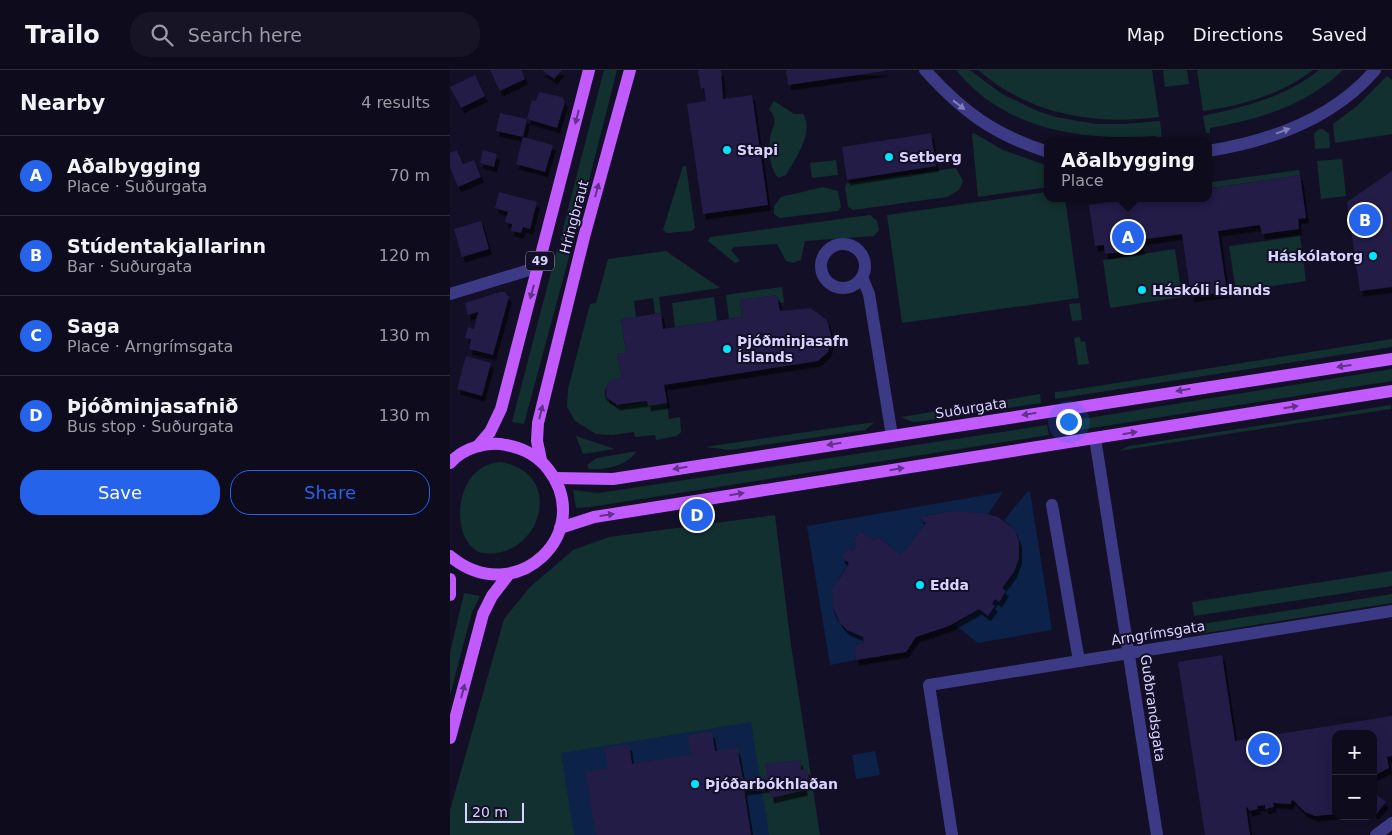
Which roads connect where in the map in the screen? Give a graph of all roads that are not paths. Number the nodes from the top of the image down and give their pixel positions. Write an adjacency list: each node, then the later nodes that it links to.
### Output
1 (589, 70): 7 (main road, Hringbraut / 49, one-way to 7)
2 (630, 70): 15 (main road, Hringbraut, one-way to 2)
3 (925, 70): 6 (street, one-way to 6)
4 (1375, 70): 5 (street, one-way to 4)
5 (1212, 150)
6 (1044, 151)
7 (539, 267): 9 (street); 14 (main road, Hringbraut / 49, one-way to 14)
8 (862, 277): 12 (street)
9 (450, 294)
10 (1392, 359): 12 (main road, Suðurgata, one-way to 12)
11 (1392, 391): 13 (main road, one-way to 11)
12 (892, 436): 17 (main road, Suðurgata, one-way to 17)
13 (1095, 438): 19 (main road, one-way to 13); 25 (street, Guðbrandsgata)
14 (478, 446): 15 (main road, 49); 16 (main road, 49)
15 (541, 460): 17 (main road, 49)
16 (450, 463)
17 (555, 478): 19 (main road, 49)
18 (1052, 505): 26 (street)
19 (560, 528): 21 (main road, 49)
20 (450, 556): 21 (main road, 49)
21 (509, 574): 27 (main road, one-way to 21)
22 (450, 579): 23 (main road)
23 (450, 595)
24 (1392, 611): 25 (street, Arngrímsgata)
25 (1130, 653): 26 (street, Arngrímsgata); 30 (street, Guðbrandsgata)
26 (1079, 661): 29 (street, Arngrímsgata)
27 (450, 738)
28 (1392, 823): 31 (street)
29 (952, 835)
30 (1157, 835)
31 (1376, 835)

